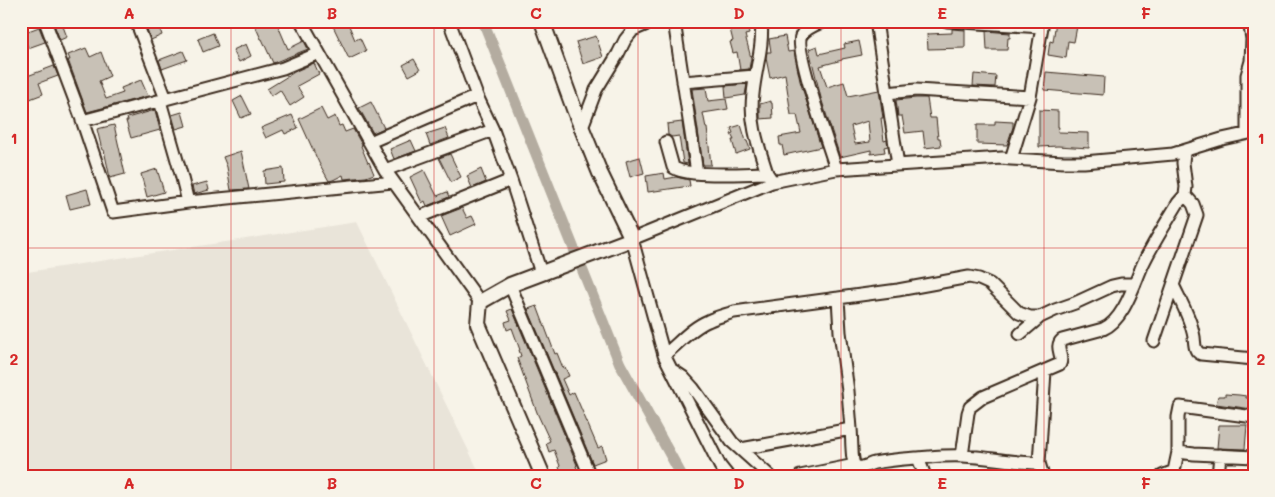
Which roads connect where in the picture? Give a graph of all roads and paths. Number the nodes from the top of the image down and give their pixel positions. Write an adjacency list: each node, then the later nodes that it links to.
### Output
1 (45, 21): 22 (street)
2 (136, 21): 21 (street)
3 (302, 21): 14 (street)
4 (449, 21): 19 (street)
5 (542, 21): 23 (street)
6 (648, 21): 23 (street)
7 (674, 21): 17 (street)
8 (761, 21): 16 (street)
9 (824, 21): 31 (street)
10 (876, 21): 18 (street)
11 (947, 21): 13 (street)
12 (1249, 21): 15 (street)
13 (1042, 24): 20 (street)
14 (318, 54): 21 (street); 26 (street)
15 (1251, 74): 25 (street)
16 (755, 76): 17 (street); 34 (street)
17 (683, 82): 33 (street)
18 (887, 93): 20 (street); 30 (street)
19 (477, 96): 24 (street); 26 (street)
20 (1030, 97): 29 (street)
21 (163, 100): 22 (street); 38 (street)
22 (82, 121): 38 (street)
23 (582, 127): 40 (street)
24 (493, 130): 32 (street); 35 (street)
25 (1250, 132): 28 (street)
26 (370, 142): 32 (street)
27 (666, 142): 33 (street)
28 (1184, 151): 29 (street); 37 (street)
29 (1011, 159): 30 (street)
30 (898, 165): 31 (street)
31 (836, 169): 34 (street)
32 (385, 170): 36 (street)
33 (697, 173): 34 (street)
34 (770, 178): 40 (street)
35 (512, 180): 39 (street); 41 (street)
36 (393, 182): 38 (street); 39 (street)
37 (1185, 195): 42 (street); 44 (street)
38 (188, 202)
39 (419, 217): 46 (street)
40 (632, 239): 41 (street); 50 (street)
41 (546, 271): 43 (street)
42 (1134, 284): 47 (street); 53 (street)
43 (510, 285): 46 (street); 65 (street)
44 (1173, 285): 49 (street); 51 (street)
45 (838, 298): 47 (street); 50 (street); 55 (street)
46 (480, 302): 64 (street)
47 (1040, 317): 48 (street)
48 (1020, 334)
49 (1154, 341)
50 (664, 356): 52 (street)
51 (1254, 359)
52 (671, 370): 56 (street); 66 (street)
53 (1045, 371): 59 (street); 62 (street)
54 (1254, 417): 57 (street)
55 (851, 429): 56 (street); 63 (street)
56 (740, 449): 67 (street)
57 (1178, 452): 58 (street); 71 (street)
58 (1220, 455): 60 (street); 72 (street)
59 (962, 456): 61 (street); 62 (street)
60 (1254, 457)
61 (918, 458): 63 (street); 69 (street)
62 (1039, 463): 70 (street)
63 (854, 465): 68 (street)
64 (543, 476)
65 (590, 476)
66 (728, 476)
67 (770, 476)
68 (800, 476)
69 (925, 476)
70 (1044, 476)
71 (1162, 476)
72 (1218, 476)

